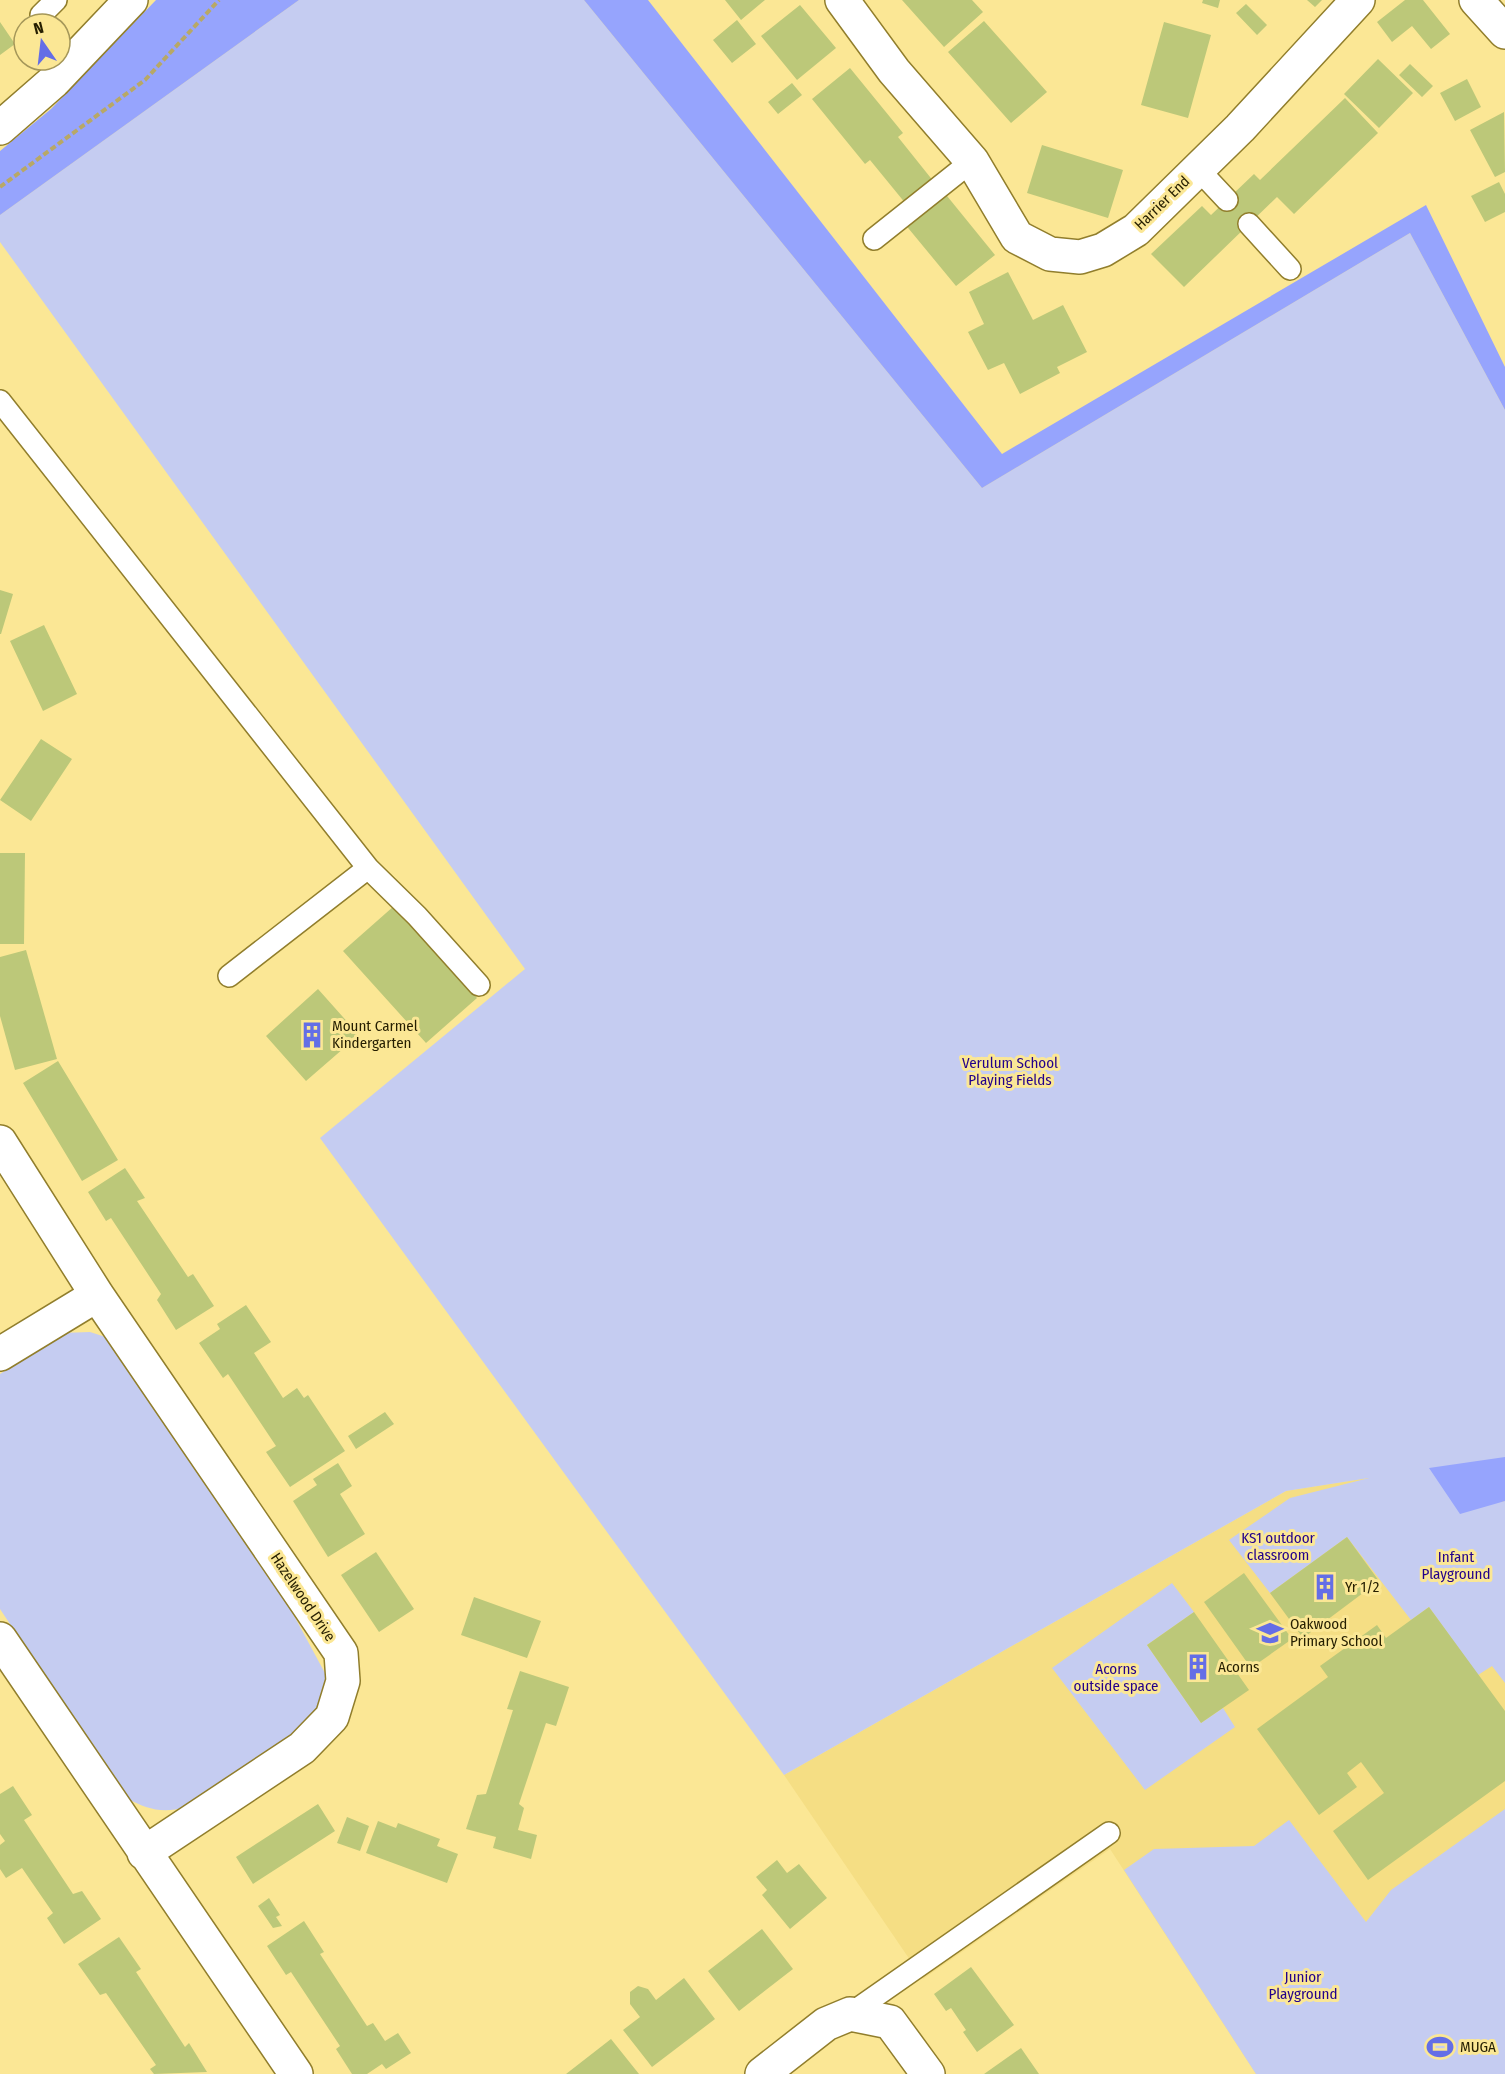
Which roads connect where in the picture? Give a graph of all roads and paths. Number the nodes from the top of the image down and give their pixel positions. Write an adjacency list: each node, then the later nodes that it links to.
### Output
1 (56, 0): 7 (lane)
2 (131, 0): 9 (street)
3 (219, 0): 12 (path)
4 (842, 0): 10 (street, Harrier End)
5 (1358, 0): 11 (street, Harrier End)
6 (1476, 0): 8 (street)
7 (44, 12)
8 (1505, 32)
9 (0, 128)
10 (972, 161): 11 (street, Harrier End); 15 (lane)
11 (1198, 169): 13 (lane)
12 (0, 187)
13 (1227, 200)
14 (1249, 224): 16 (lane)
15 (873, 239)
16 (1290, 269)
17 (0, 401): 18 (lane)
18 (368, 868): 19 (lane); 20 (lane)
19 (229, 976)
20 (479, 985)
21 (0, 1142): 22 (street, Hazelwood Drive)
22 (97, 1295): 23 (street); 26 (street, Hazelwood Drive)
23 (0, 1354)
24 (0, 1639): 26 (street)
25 (1109, 1833): 27 (lane)
26 (144, 1853): 28 (street)
27 (850, 2014): 29 (street); 30 (street)
28 (296, 2074)
29 (762, 2074)
30 (928, 2074)

